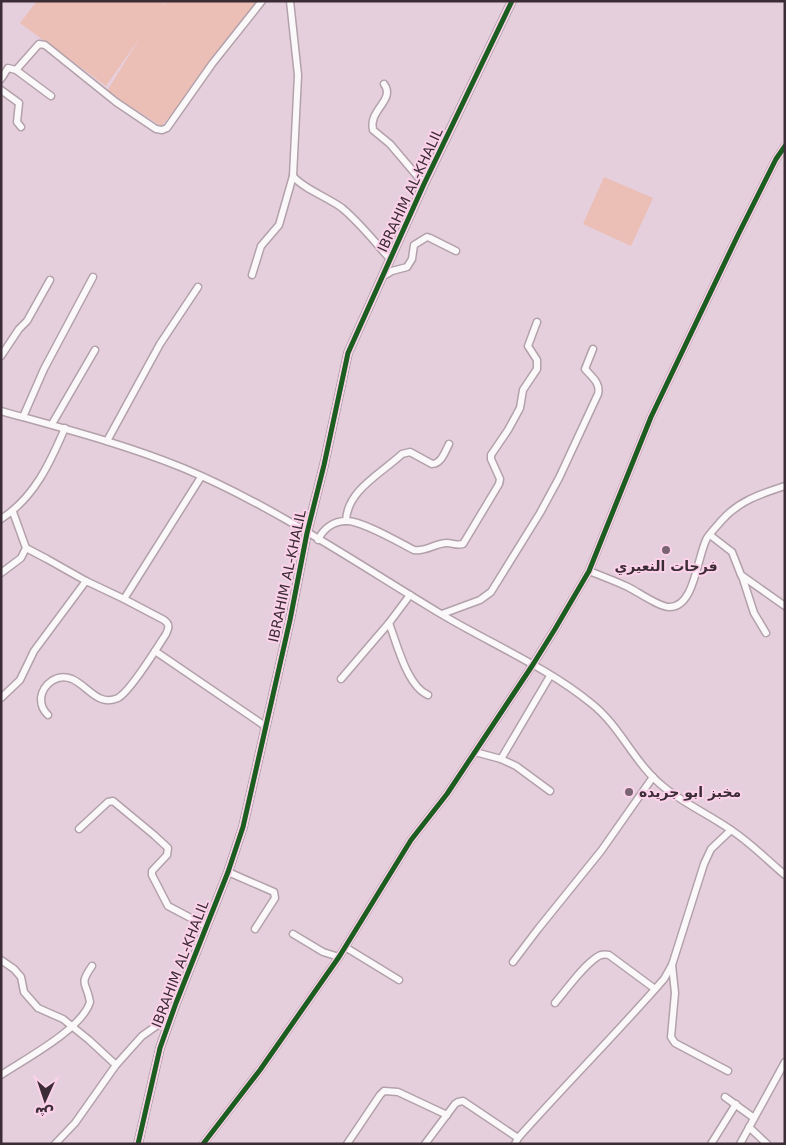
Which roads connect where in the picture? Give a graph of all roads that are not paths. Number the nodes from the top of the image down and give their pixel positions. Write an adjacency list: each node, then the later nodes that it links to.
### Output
1 (262, 1): 4 (street)
2 (290, 1): 11 (street)
3 (512, 1): 12 (street, IBRAHIM AL-KHALIL)
4 (16, 70): 5 (street); 8 (street)
5 (1, 79)
6 (384, 84): 12 (street)
7 (1, 90): 9 (street)
8 (51, 96)
9 (21, 127)
10 (785, 146): 39 (street)
11 (294, 176): 14 (street); 15 (street)
12 (424, 184): 14 (street, IBRAHIM AL-KHALIL)
13 (456, 251): 17 (street)
14 (390, 258): 17 (street, IBRAHIM AL-KHALIL)
15 (252, 275)
16 (93, 277): 25 (street)
17 (381, 277): 35 (street, IBRAHIM AL-KHALIL)
18 (50, 280): 23 (street)
19 (198, 288): 28 (street)
20 (537, 322): 34 (street)
21 (592, 349): 46 (street)
22 (95, 350): 26 (street)
23 (1, 356)
24 (1, 411): 25 (street)
25 (23, 417): 26 (street)
26 (52, 424): 27 (street)
27 (64, 428): 28 (street); 32 (street)
28 (107, 441): 30 (street)
29 (449, 444): 34 (street)
30 (201, 477): 35 (street); 44 (street)
31 (785, 486): 36 (street)
32 (13, 512): 33 (street); 38 (street)
33 (1, 519)
34 (346, 520): 37 (street)
35 (307, 533): 37 (street); 56 (street, IBRAHIM AL-KHALIL)
36 (710, 535): 39 (street); 41 (street)
37 (318, 540): 43 (street)
38 (26, 548): 40 (street); 42 (street)
39 (589, 570): 50 (street)
40 (1, 573)
41 (741, 575): 45 (street); 48 (street)
42 (86, 581): 44 (street); 54 (street)
43 (410, 595): 46 (street); 47 (street)
44 (124, 600): 49 (street)
45 (785, 606)
46 (442, 614): 50 (street)
47 (389, 623): 52 (street); 53 (street)
48 (766, 633)
49 (155, 651): 55 (street); 56 (street)
50 (532, 666): 51 (street); 57 (street)
51 (550, 676): 58 (street); 59 (street)
52 (340, 679)
53 (428, 695)
54 (1, 698)
55 (48, 715)
56 (266, 726): 63 (street, IBRAHIM AL-KHALIL)
57 (475, 752): 58 (street); 68 (street)
58 (501, 759): 60 (street)
59 (653, 777): 62 (street); 71 (street)
60 (550, 791)
61 (78, 829): 65 (street)
62 (731, 830): 64 (street); 72 (street)
63 (228, 872): 65 (street, IBRAHIM AL-KHALIL); 66 (street)
64 (784, 873)
65 (206, 926): 77 (street, IBRAHIM AL-KHALIL)
66 (255, 929)
67 (293, 934): 69 (street)
68 (345, 947): 69 (street); 74 (street)
69 (339, 957): 91 (street)
70 (1, 960): 78 (street)
71 (513, 962)
72 (672, 965): 75 (street); 81 (street)
73 (92, 966): 78 (street)
74 (399, 980)
75 (655, 989): 76 (street); 88 (street)
76 (555, 1004)
77 (168, 1024): 80 (street); 90 (street, IBRAHIM AL-KHALIL)
78 (72, 1027): 80 (street); 82 (street)
79 (785, 1062): 86 (street)
80 (116, 1065): 89 (street)
81 (728, 1071)
82 (1, 1075)
83 (725, 1097): 84 (street)
84 (736, 1104): 86 (street); 94 (street)
85 (447, 1115): 88 (street); 92 (street); 93 (street)
86 (754, 1118): 87 (street)
87 (749, 1127): 95 (street); 96 (street)
88 (517, 1141)
89 (55, 1144)
90 (138, 1144)
91 (203, 1144)
92 (347, 1144)
93 (425, 1144)
94 (711, 1144)
95 (740, 1144)
96 (767, 1144)

